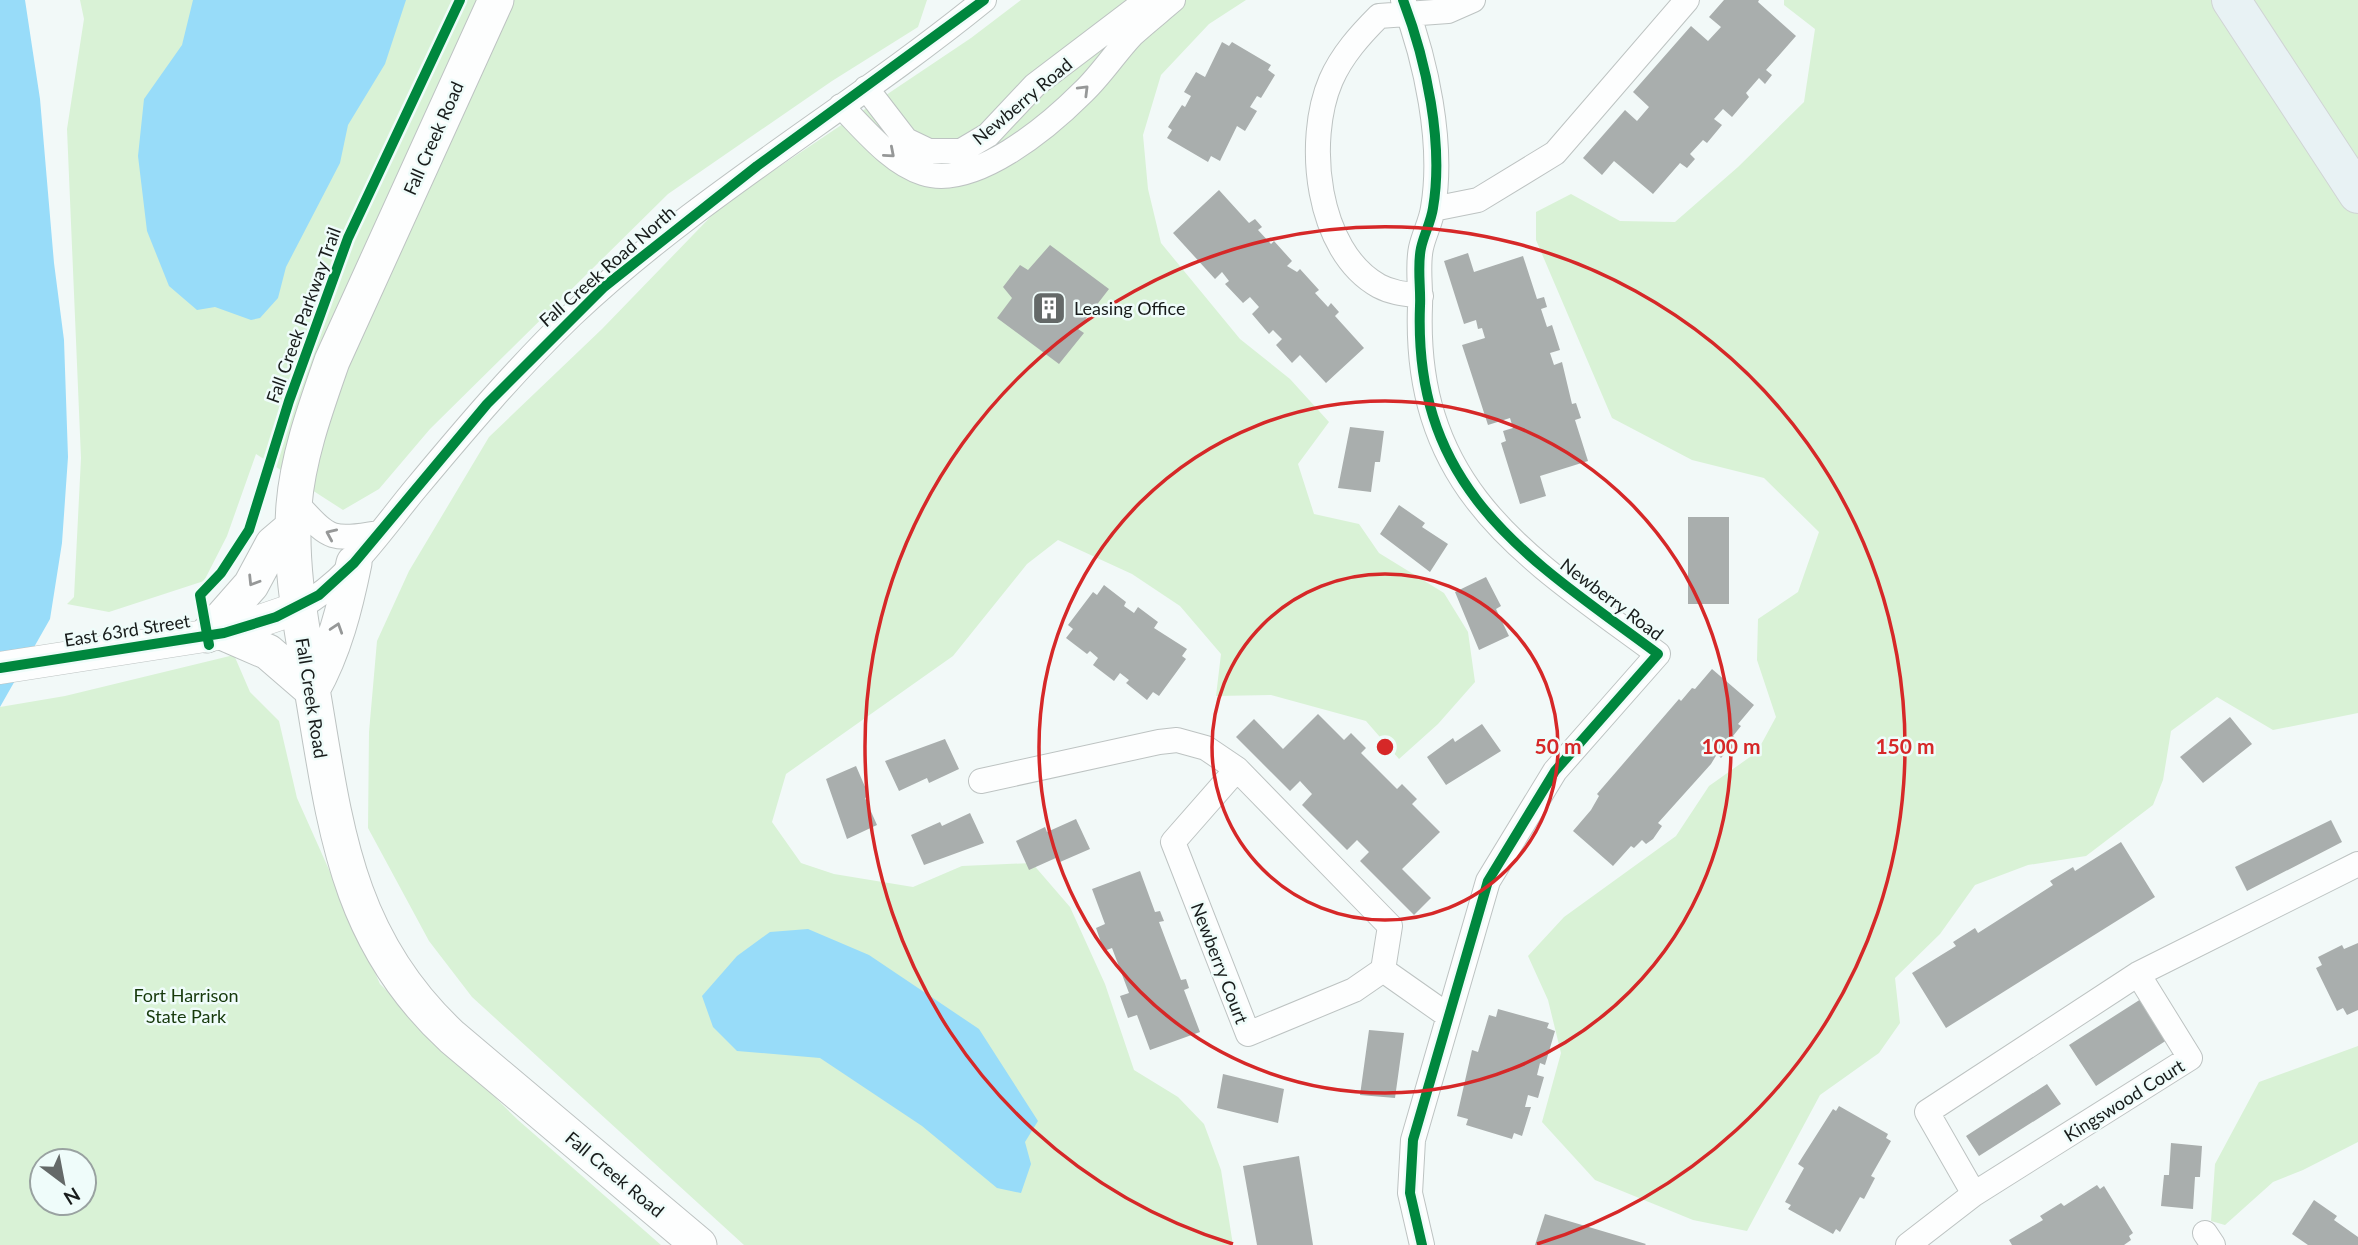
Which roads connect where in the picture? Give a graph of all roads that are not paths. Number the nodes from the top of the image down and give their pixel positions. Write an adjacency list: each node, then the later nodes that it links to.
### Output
1 (496, 0): 14 (main road, Fall Creek Road)
2 (984, 0): 9 (street, Fall Creek Road North)
3 (1147, 0): 9 (street, Newberry Road)
4 (1173, 0): 10 (street, Newberry Road, one-way to 4)
5 (1473, 0): 8 (street)
6 (1687, 0): 12 (street)
7 (2231, 0): 11 (main road)
8 (1406, 8): 12 (street, Newberry Road); 13 (street)
9 (866, 88): 10 (street, Fall Creek Road North)
10 (841, 106): 15 (street, Fall Creek Road North)
11 (2358, 194)
12 (1433, 209): 13 (street, Newberry Road)
13 (1421, 296): 26 (street, Newberry Road)
14 (294, 514): 15 (street, one-way to 14); 17 (main road, Fall Creek Road); 18 (main road, one-way to 18)
15 (379, 533): 16 (street, Fall Creek Road North)
16 (354, 563): 17 (street, Fall Creek Road North); 20 (main road, one-way to 16)
17 (298, 608): 18 (street, East 63rd Street); 20 (main road, Fall Creek Road)
18 (216, 634): 19 (street, East 63rd Street); 20 (main road)
19 (0, 668)
20 (312, 690): 28 (main road, Fall Creek Road)
21 (1237, 769): 22 (street); 24 (street); 24 (street, Newberry Court)
22 (981, 781)
23 (2358, 864): 25 (street)
24 (1383, 970): 26 (street)
25 (2138, 974): 27 (street); 27 (street, Kingswood Court)
26 (1447, 1014): 29 (street, Newberry Road)
27 (1974, 1194): 30 (street, Kingswood Court)
28 (699, 1245)
29 (1422, 1245)
30 (1908, 1245)

